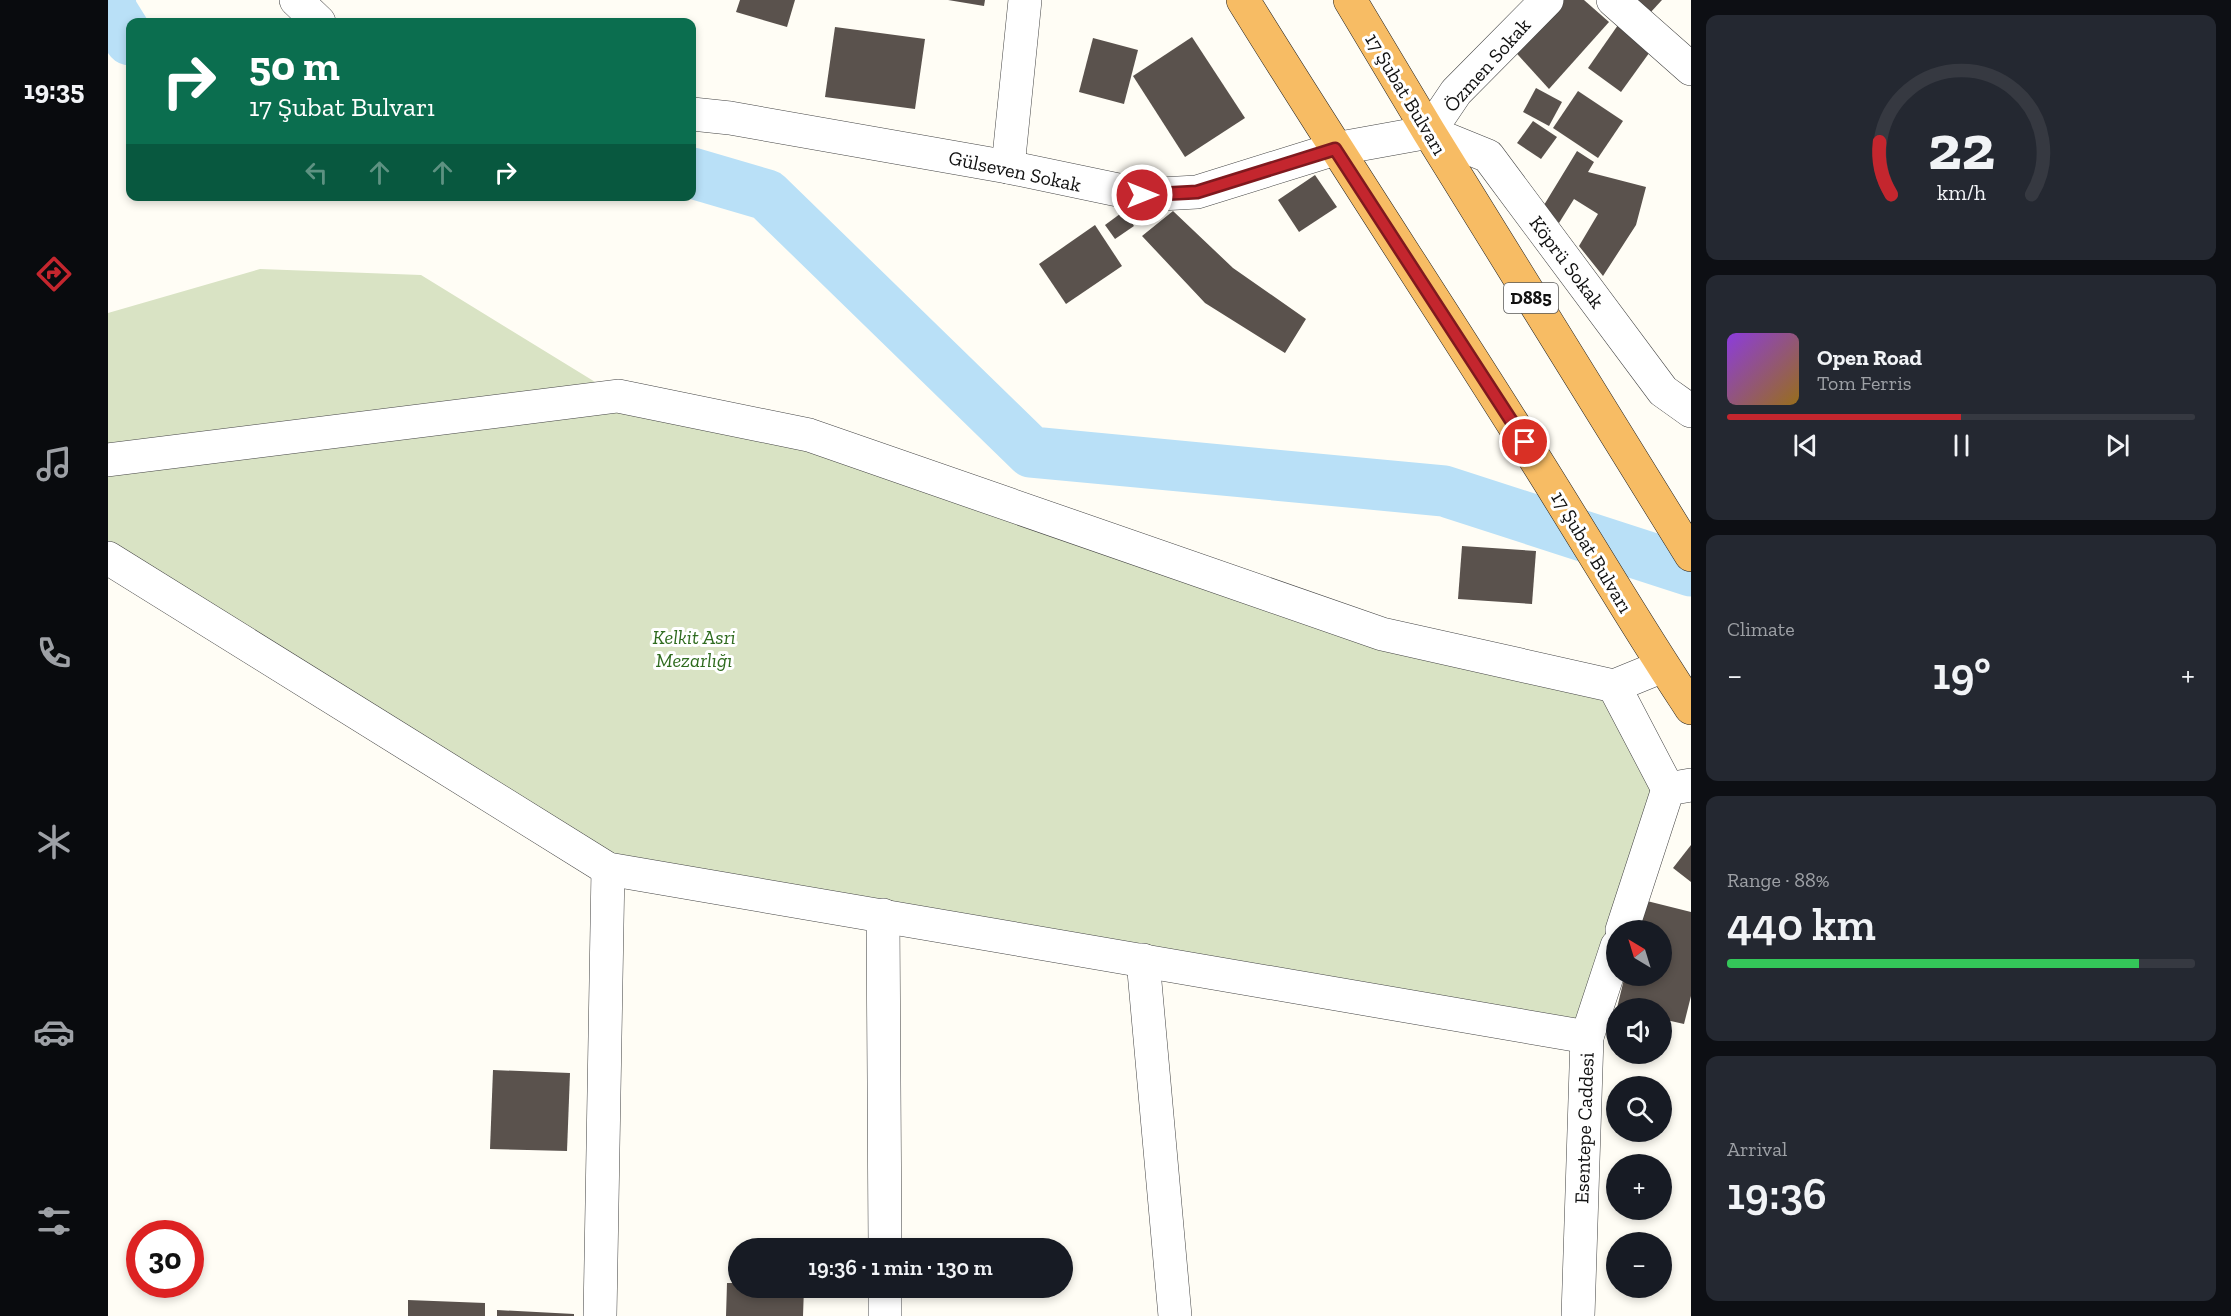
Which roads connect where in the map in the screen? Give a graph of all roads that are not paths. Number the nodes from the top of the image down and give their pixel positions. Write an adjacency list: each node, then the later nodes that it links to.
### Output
1 (296, 0): 7 (street)
2 (1025, 0): 12 (street)
3 (1243, 0): 11 (highway, 17 Şubat Bulvarı)
4 (1350, 0): 10 (highway, 17 Şubat Bulvarı / D885)
5 (1547, 0): 10 (street, Özmen Sokak)
6 (1613, 0): 8 (street)
7 (315, 18)
8 (1691, 69)
9 (696, 114): 12 (street, Gülseven Sokak)
10 (1429, 132): 11 (street, Gülseven Sokak); 13 (street, Köprü Sokak); 15 (highway, 17 Şubat Bulvarı / D885)
11 (1335, 149): 12 (street, Gülseven Sokak); 17 (highway, 17 Şubat Bulvarı)
12 (1008, 167)
13 (1691, 411)
14 (108, 460): 18 (street)
15 (1691, 555)
16 (108, 558): 21 (street)
17 (1657, 658): 18 (street); 19 (highway, 17 Şubat Bulvarı)
18 (1614, 686): 20 (street)
19 (1691, 708)
20 (1679, 787): 23 (street)
21 (608, 870): 22 (street); 30 (street)
22 (883, 915): 24 (street); 27 (street)
23 (1626, 920)
24 (1143, 960): 26 (street); 32 (street)
25 (1606, 979): 26 (street, Esentepe Caddesi)
26 (1587, 1037): 29 (street, Esentepe Caddesi)
27 (885, 1238)
28 (885, 1298): 31 (street)
29 (1581, 1315)
30 (600, 1316)
31 (885, 1316)
32 (1174, 1316)

